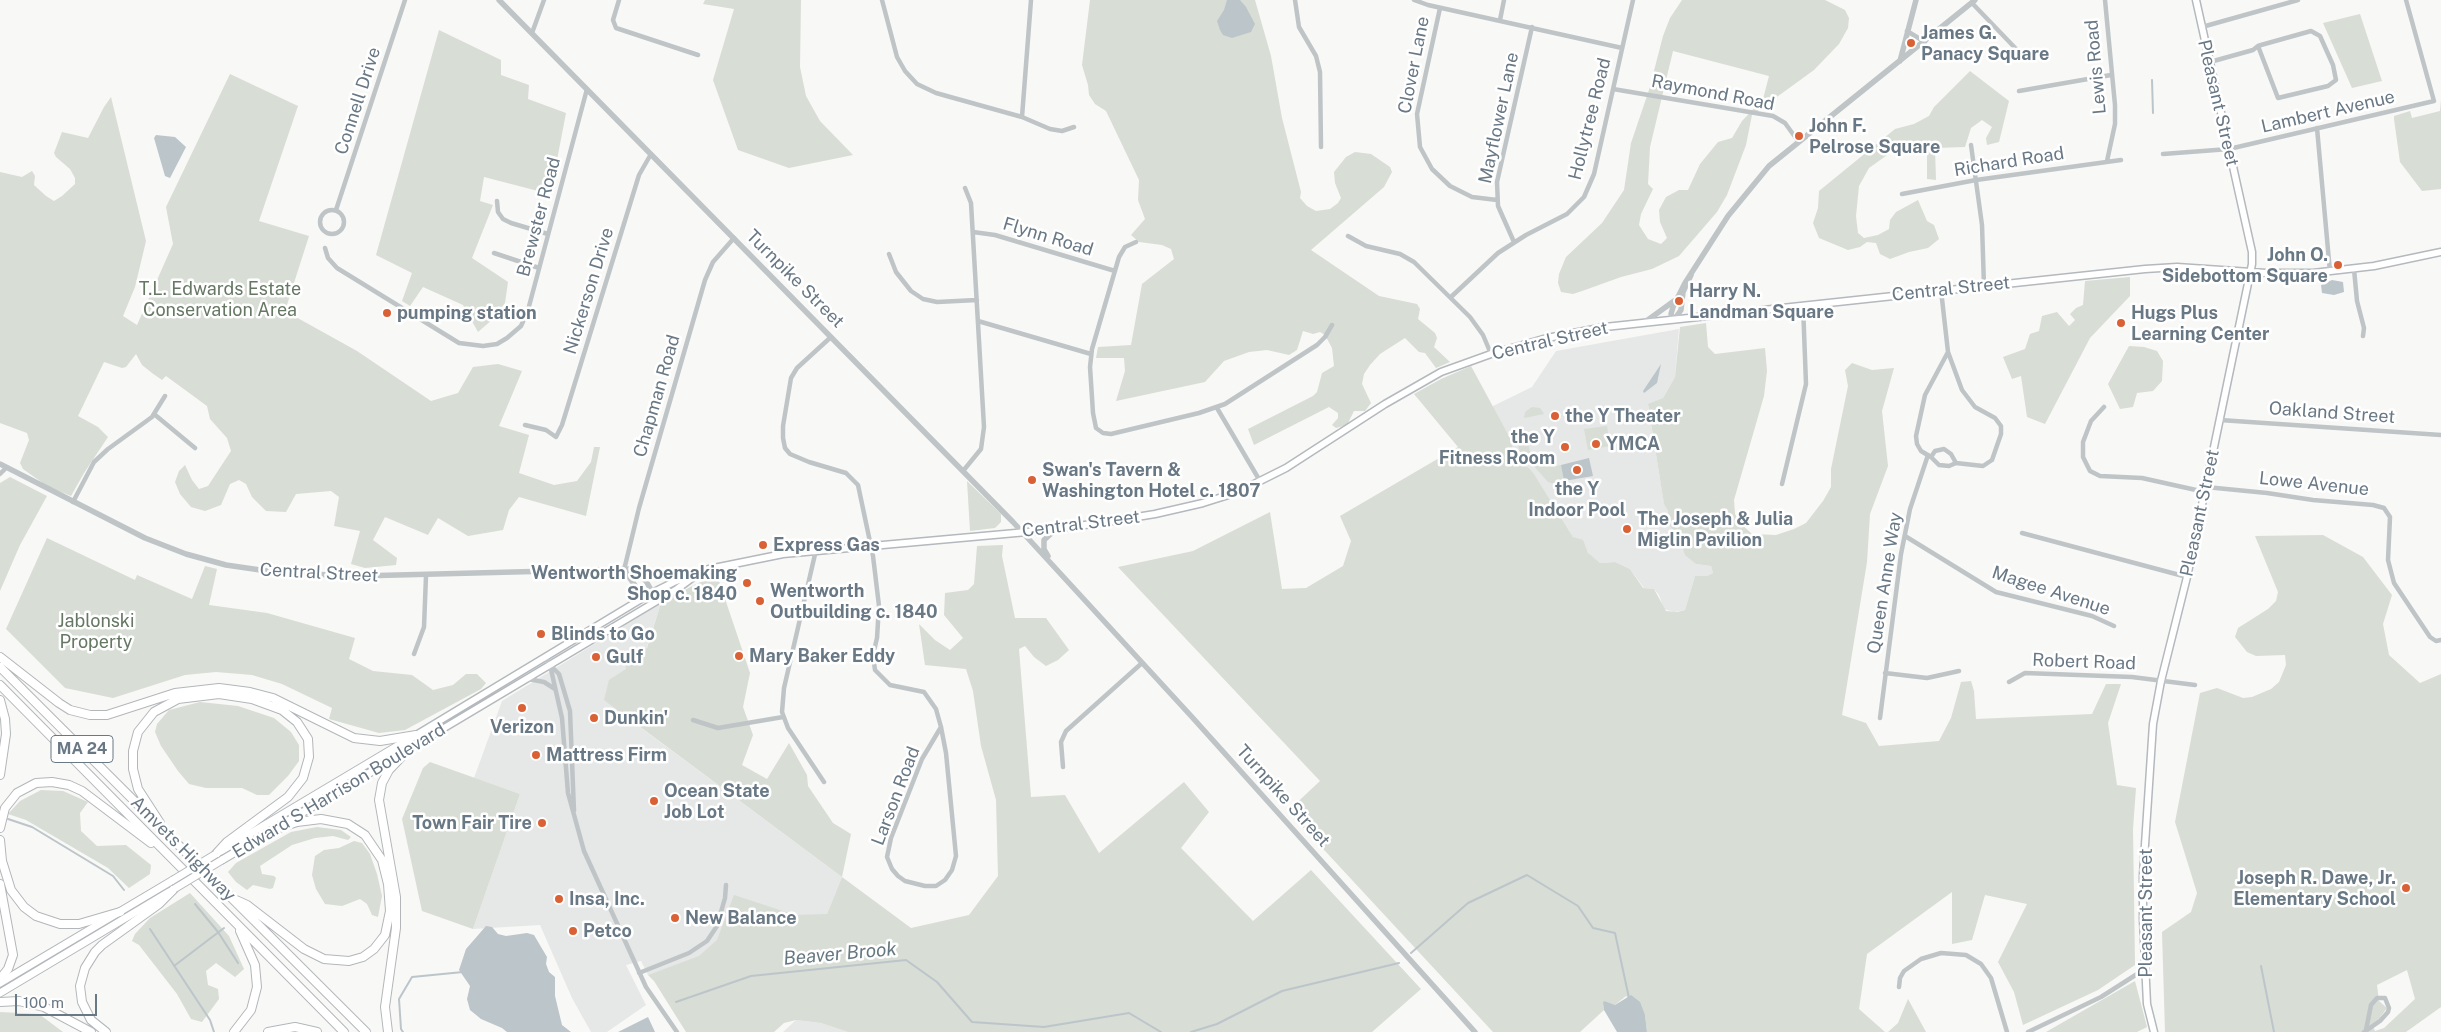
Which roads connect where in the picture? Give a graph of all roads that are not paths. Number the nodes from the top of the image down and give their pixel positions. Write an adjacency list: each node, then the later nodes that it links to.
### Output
1 (405, 0): 50 (street, Connell Drive)
2 (499, 0): 22 (street, Turnpike Street)
3 (544, 0): 22 (street)
4 (619, 0): 27 (street)
5 (882, 0): 34 (street)
6 (1030, 0): 34 (street)
7 (1296, 0): 39 (street)
8 (1414, 0): 17 (street)
9 (1504, 0): 18 (street)
10 (1633, 0): 25 (street, Hollytree Road)
11 (1916, 0): 21 (street)
12 (2105, 0): 30 (street, Lewis Road)
13 (2196, 0): 20 (main road, Pleasant Street)
14 (2298, 0): 20 (street)
15 (2406, 0): 36 (street, Lambert Avenue)
16 (1974, 2): 23 (street); 26 (street)
17 (1440, 8): 18 (street); 49 (street, Clover Lane)
18 (1500, 20): 19 (street)
19 (1532, 27): 25 (street); 49 (street, Mayflower Lane)
20 (2202, 27): 29 (main road, Pleasant Street)
21 (1907, 31): 23 (street); 28 (street)
22 (532, 33): 31 (street, Turnpike Street)
23 (1924, 42): 28 (street)
24 (2258, 46): 24 (street); 29 (street)
25 (1622, 48): 32 (street, Hollytree Road)
26 (2019, 52)
27 (698, 54)
28 (1900, 61): 37 (street)
29 (2210, 62): 40 (main road, Pleasant Street)
30 (2111, 75): 33 (street); 44 (street, Lewis Road)
31 (587, 89): 41 (street, Turnpike Street); 52 (street, Brewster Road)
32 (1613, 89): 37 (street, Raymond Road); 56 (street, Hollytree Road)
33 (2019, 91)
34 (1022, 117): 35 (street)
35 (1074, 127)
36 (2317, 128): 40 (street, Lambert Avenue); 65 (street)
37 (1798, 140): 66 (street)
38 (1971, 145): 45 (street)
39 (1321, 148)
40 (2229, 149): 42 (street); 64 (main road, Pleasant Street)
41 (651, 154): 54 (street, Turnpike Street); 87 (street, Nickerson Drive)
42 (2163, 154)
43 (2121, 160): 44 (street, Richard Road)
44 (2107, 161): 45 (street, Richard Road)
45 (1976, 180): 47 (street, Richard Road); 67 (street)
46 (965, 188): 51 (street)
47 (1902, 194)
48 (497, 200): 52 (street)
49 (1497, 200): 56 (street, Mayflower Lane)
50 (336, 210): 50 (street, Connell Drive)
51 (973, 232): 63 (street, Flynn Road); 70 (street)
52 (548, 234): 61 (street, Brewster Road)
53 (1348, 236): 69 (street)
54 (734, 238): 78 (street, Turnpike Street); 106 (street, Chapman Road)
55 (1136, 242): 63 (street)
56 (1514, 242): 69 (street, Hollytree Road)
57 (325, 248): 61 (street, Brewster Road)
58 (2441, 252): 62 (main road, Central Street)
59 (494, 253): 61 (street)
60 (890, 254): 70 (street)
61 (539, 268)
62 (2354, 269): 65 (main road, Central Street); 77 (street)
63 (1115, 271): 80 (street)
64 (2251, 272): 65 (main road, Central Street); 67 (main road, Central Street); 86 (main road, Pleasant Street)
65 (2330, 272)
66 (1691, 275): 71 (street); 73 (street)
67 (1984, 286): 68 (main road, Central Street)
68 (1941, 290): 72 (main road, Central Street); 79 (street)
69 (1451, 297): 81 (street)
70 (977, 300): 74 (street)
71 (1676, 300): 73 (street); 75 (street)
72 (1803, 305): 73 (main road, Central Street); 97 (street)
73 (1674, 320): 75 (main road, Central Street)
74 (978, 321): 80 (street); 94 (street)
75 (1643, 323): 81 (main road, Central Street)
76 (1332, 325): 84 (street)
77 (2363, 336)
78 (831, 337): 94 (street, Turnpike Street); 104 (street)
79 (1948, 352): 90 (street); 91 (street)
80 (1091, 354): 84 (street)
81 (1491, 354): 96 (main road, Central Street)
82 (165, 396): 85 (street)
83 (2104, 407): 98 (street, Lowe Avenue)
84 (1217, 408): 96 (street)
85 (154, 414): 89 (street); 99 (street)
86 (2220, 420): 88 (street, Oakland Street); 98 (main road, Pleasant Street)
87 (525, 425)
88 (2441, 435)
89 (195, 448)
90 (1930, 456): 91 (street); 91 (street); 103 (street, Queen Anne Way)
91 (1956, 462)
92 (0, 464): 93 (street, Central Street)
93 (6, 468): 95 (street); 99 (street, Central Street)
94 (963, 471): 101 (street, Turnpike Street)
95 (0, 474)
96 (1260, 481): 100 (main road, Central Street)
97 (1782, 484)
98 (2205, 490): 109 (main road, Pleasant Street); 114 (street, Lowe Avenue)
99 (73, 503): 108 (street, Central Street)
100 (1056, 529): 101 (main road, Central Street); 110 (street, Turnpike Street)
101 (1022, 532): 104 (main road, Central Street); 110 (street, Turnpike Street)
102 (2022, 533): 109 (street)
103 (1905, 536): 113 (street, Magee Avenue); 122 (street, Queen Anne Way)
104 (870, 545): 105 (main road, Central Street); 133 (street, Larson Road)
105 (816, 550): 107 (main road, Central Street); 130 (street)
106 (624, 570): 108 (street, Central Street); 111 (street); 111 (street)
107 (697, 574): 111 (main road, Central Street); 112 (main road, Central Street)
108 (426, 576): 115 (street)
109 (2187, 577): 124 (main road, Pleasant Street)
110 (1068, 581): 118 (street, Turnpike Street)
111 (648, 595): 112 (street); 117 (main road, Edward S Harrison Boulevard)
112 (652, 603): 119 (main road, Central Street)
113 (2114, 626)
114 (2441, 640)
115 (414, 654)
116 (0, 657): 134 (highway)
117 (545, 657): 119 (street); 134 (main road, Edward S Harrison Boulevard)
118 (1142, 662): 136 (street); 169 (street, Turnpike Street)
119 (550, 665): 123 (main road, Edward S Harrison Boulevard); 128 (street); 139 (street)
120 (0, 667): 141 (highway, Amvets Highway / MA 24)
121 (1959, 671): 122 (street)
122 (1885, 673): 131 (street, Queen Anne Way)
123 (528, 679): 128 (street); 135 (main road, Edward S Harrison Boulevard)
124 (2161, 681): 125 (street, Robert Road); 127 (street, Robert Road); 152 (main road, Pleasant Street)
125 (2009, 682)
126 (0, 685): 144 (highway, Amvets Highway / MA 24)
127 (2195, 685)
128 (556, 690): 139 (street)
129 (0, 700): 137 (highway)
130 (782, 717): 132 (street); 138 (street)
131 (1880, 718)
132 (693, 720)
133 (941, 727): 133 (street, Larson Road)
134 (416, 734): 145 (main road, Edward S Harrison Boulevard)
135 (409, 749): 142 (main road, Edward S Harrison Boulevard); 167 (highway)
136 (1062, 767)
137 (0, 775)
138 (824, 782)
139 (574, 813): 153 (street)
140 (0, 828): 144 (highway)
141 (165, 831): 145 (highway); 149 (highway, Amvets Highway / MA 24)
142 (270, 831): 145 (main road, Edward S Harrison Boulevard); 149 (highway)
143 (0, 840): 150 (highway)
144 (160, 848): 151 (highway, Amvets Highway / MA 24)
145 (219, 857): 148 (main road, Edward S Harrison Boulevard, bridge); 150 (main road, Edward S Harrison Boulevard, bridge)
146 (0, 884): 154 (highway)
147 (726, 885): 153 (street)
148 (174, 889): 157 (main road, Edward S Harrison Boulevard); 161 (highway)
149 (232, 898): 166 (highway, Amvets Highway / MA 24)
150 (120, 912): 155 (main road, Edward S Harrison Boulevard)
151 (238, 926): 162 (highway); 165 (highway, Amvets Highway / MA 24)
152 (2145, 969): 171 (street); 172 (main road, Pleasant Street)
153 (639, 973): 168 (street)
154 (0, 979)
155 (0, 983)
156 (1900, 987): 170 (street)
157 (0, 992)
158 (0, 1002): 160 (highway)
159 (2365, 1031): 159 (street)
160 (91, 1032)
161 (106, 1032)
162 (234, 1032)
163 (268, 1032): 164 (highway)
164 (317, 1032)
165 (344, 1032)
166 (366, 1032)
167 (388, 1032)
168 (677, 1032)
169 (1475, 1032)
170 (2007, 1032)
171 (2028, 1032)
172 (2154, 1032)

